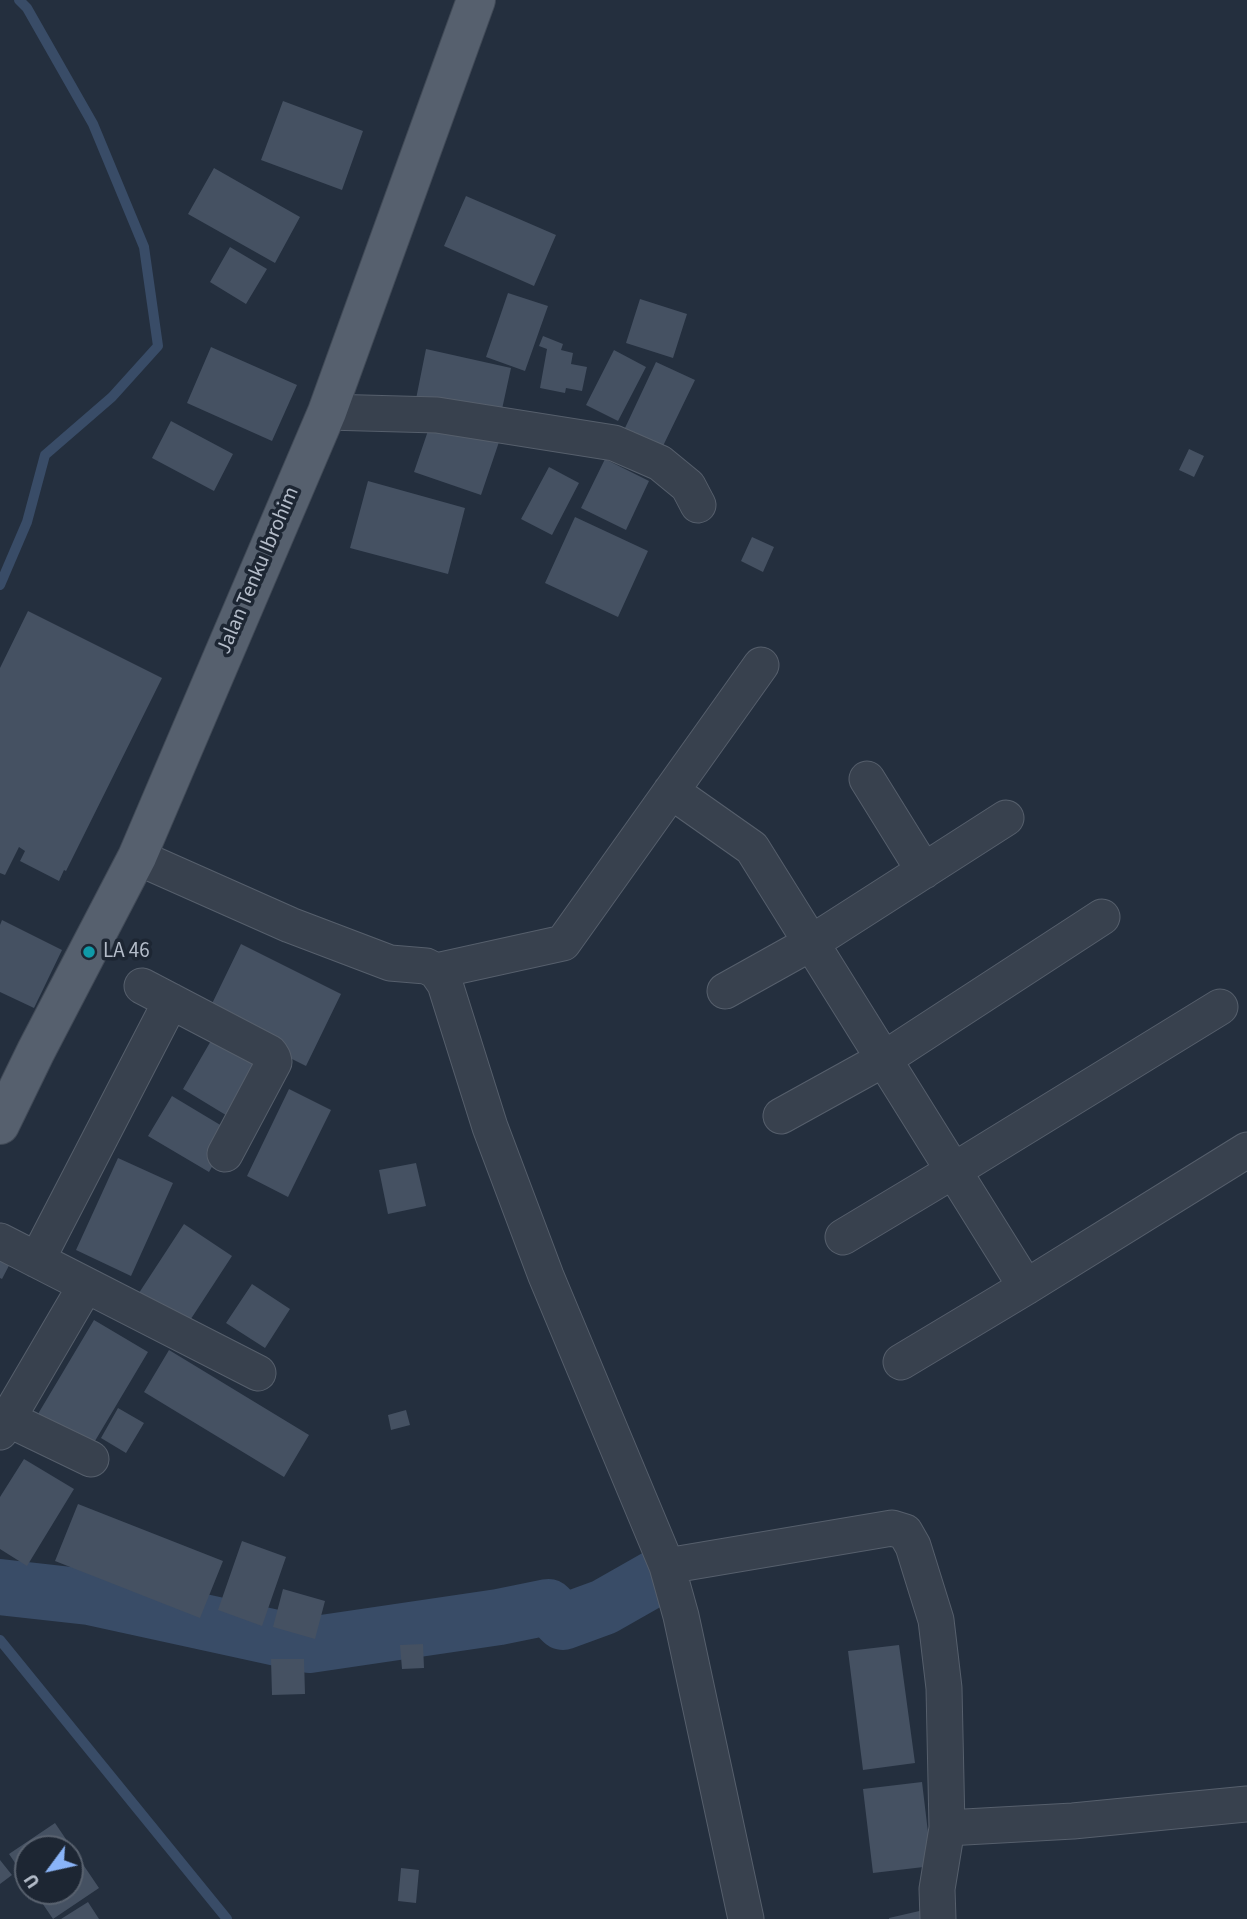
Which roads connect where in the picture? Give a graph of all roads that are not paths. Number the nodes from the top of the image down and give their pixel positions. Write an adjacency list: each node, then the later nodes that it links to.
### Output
1 (476, 0): 2 (main road, Jalan Tenku Ibrohim)
2 (327, 412): 3 (street); 8 (main road, Jalan Tenku Ibrohim)
3 (698, 505)
4 (761, 665): 6 (street)
5 (867, 779): 9 (street)
6 (671, 791): 11 (street); 12 (street)
7 (1006, 818): 9 (street)
8 (137, 857): 12 (street); 17 (main road, Jalan Tenku Ibrohim)
9 (924, 871): 11 (street)
10 (1102, 917): 15 (street)
11 (811, 943): 13 (street); 15 (street)
12 (436, 971): 30 (street)
13 (724, 991)
14 (1220, 1007): 20 (street)
15 (884, 1059): 16 (street); 20 (street)
16 (781, 1116)
17 (0, 1125)
18 (1247, 1150): 25 (street)
19 (225, 1154): 23 (street)
20 (954, 1171): 21 (street); 25 (street)
21 (843, 1237)
22 (0, 1241): 23 (street)
23 (37, 1260): 24 (street)
24 (86, 1285): 27 (street); 28 (street)
25 (1026, 1287): 26 (street)
26 (901, 1362)
27 (258, 1373)
28 (4, 1425): 29 (street)
29 (91, 1459)
30 (667, 1566): 32 (street); 33 (street)
31 (1247, 1804): 32 (street)
32 (947, 1828): 34 (street)
33 (746, 1919)
34 (938, 1919)

